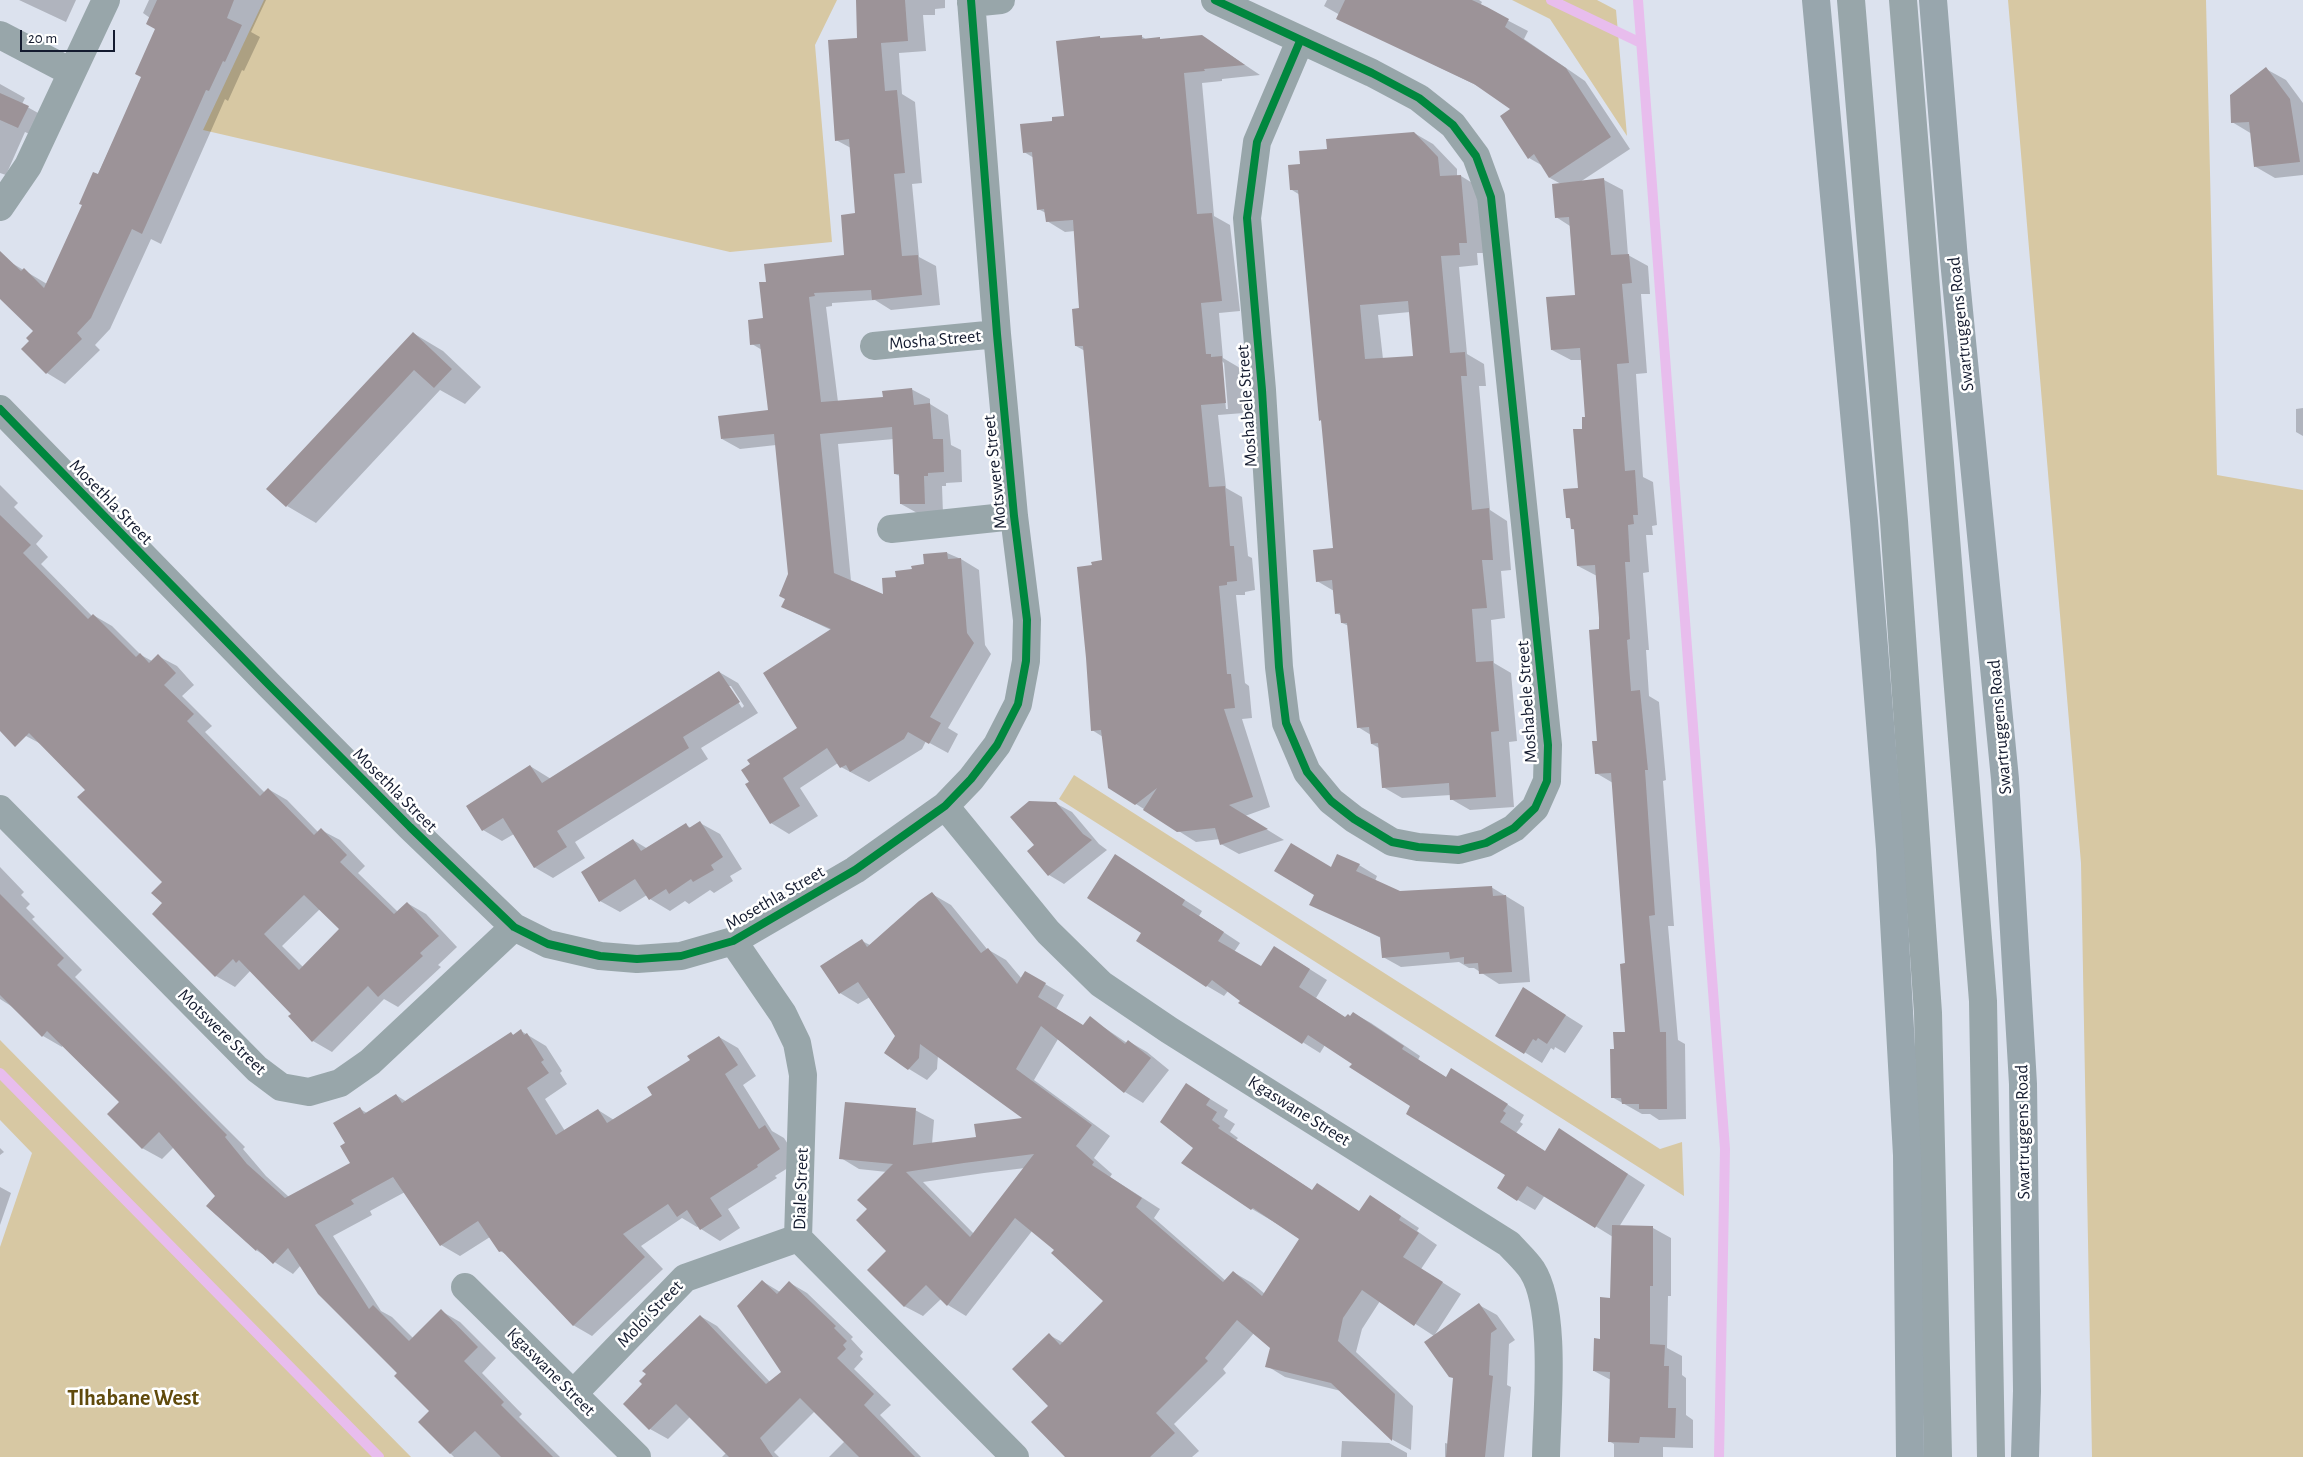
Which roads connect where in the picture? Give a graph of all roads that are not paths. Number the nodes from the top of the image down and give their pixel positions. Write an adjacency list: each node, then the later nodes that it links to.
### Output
1 (106, 0): 11 (street)
2 (1001, 0): 8 (street)
3 (1215, 0): 10 (street, Moshabele Street)
4 (1816, 0): 29 (main road)
5 (1851, 0): 30 (street)
6 (1903, 0): 31 (street)
7 (1933, 0): 32 (main road, Swartruggens Road)
8 (971, 1): 13 (street, Motswere Street)
9 (0, 35): 11 (street)
10 (1300, 40): 10 (street, Moshabele Street)
11 (72, 72): 12 (street)
12 (0, 207)
13 (996, 334): 14 (street, Mosha Street); 16 (street, Motswere Street)
14 (874, 346)
15 (0, 409): 21 (street, Mosethla Street)
16 (1014, 516): 17 (street); 18 (street, Motswere Street)
17 (891, 529)
18 (945, 806): 20 (street, Motswere Street); 28 (street, Kgaswane Street)
19 (0, 809): 21 (street, Motswere Street)
20 (856, 870): 22 (street, Mosethla Street)
21 (514, 927): 22 (street, Mosethla Street)
22 (733, 942): 23 (street, Diale Street)
23 (798, 1238): 25 (street, Moloi Street); 27 (street, Diale Street)
24 (465, 1287): 25 (street, Kgaswane Street)
25 (574, 1393): 26 (street, Kgaswane Street)
26 (637, 1457)
27 (1015, 1457)
28 (1546, 1457)
29 (1910, 1457)
30 (1938, 1457)
31 (1991, 1457)
32 (2025, 1457)

